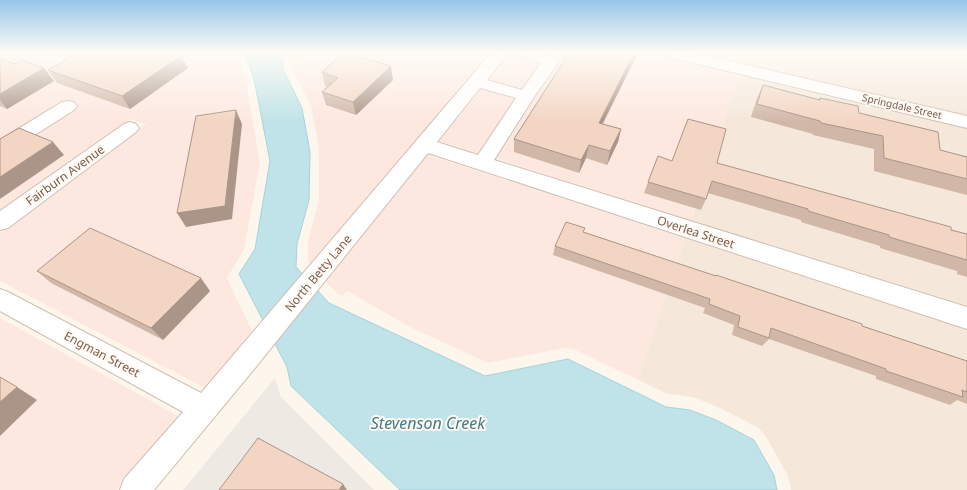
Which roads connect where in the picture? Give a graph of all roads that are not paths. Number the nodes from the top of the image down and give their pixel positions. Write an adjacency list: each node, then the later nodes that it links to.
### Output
1 (482, 76): 4 (street, North Betty Lane)
2 (540, 76): 5 (street)
3 (770, 76): 7 (street, Springdale Street)
4 (477, 82): 5 (street); 9 (street, North Betty Lane)
5 (526, 96): 11 (street)
6 (68, 106): 10 (street)
7 (967, 122)
8 (130, 128): 12 (street, Fairburn Avenue)
9 (425, 145): 11 (street, Overlea Street); 15 (street, North Betty Lane)
10 (0, 149)
11 (482, 164): 14 (street, Overlea Street)
12 (0, 222)
13 (0, 299): 15 (street, Engman Street)
14 (967, 318)
15 (204, 409): 16 (street, North Betty Lane)
16 (135, 490)

